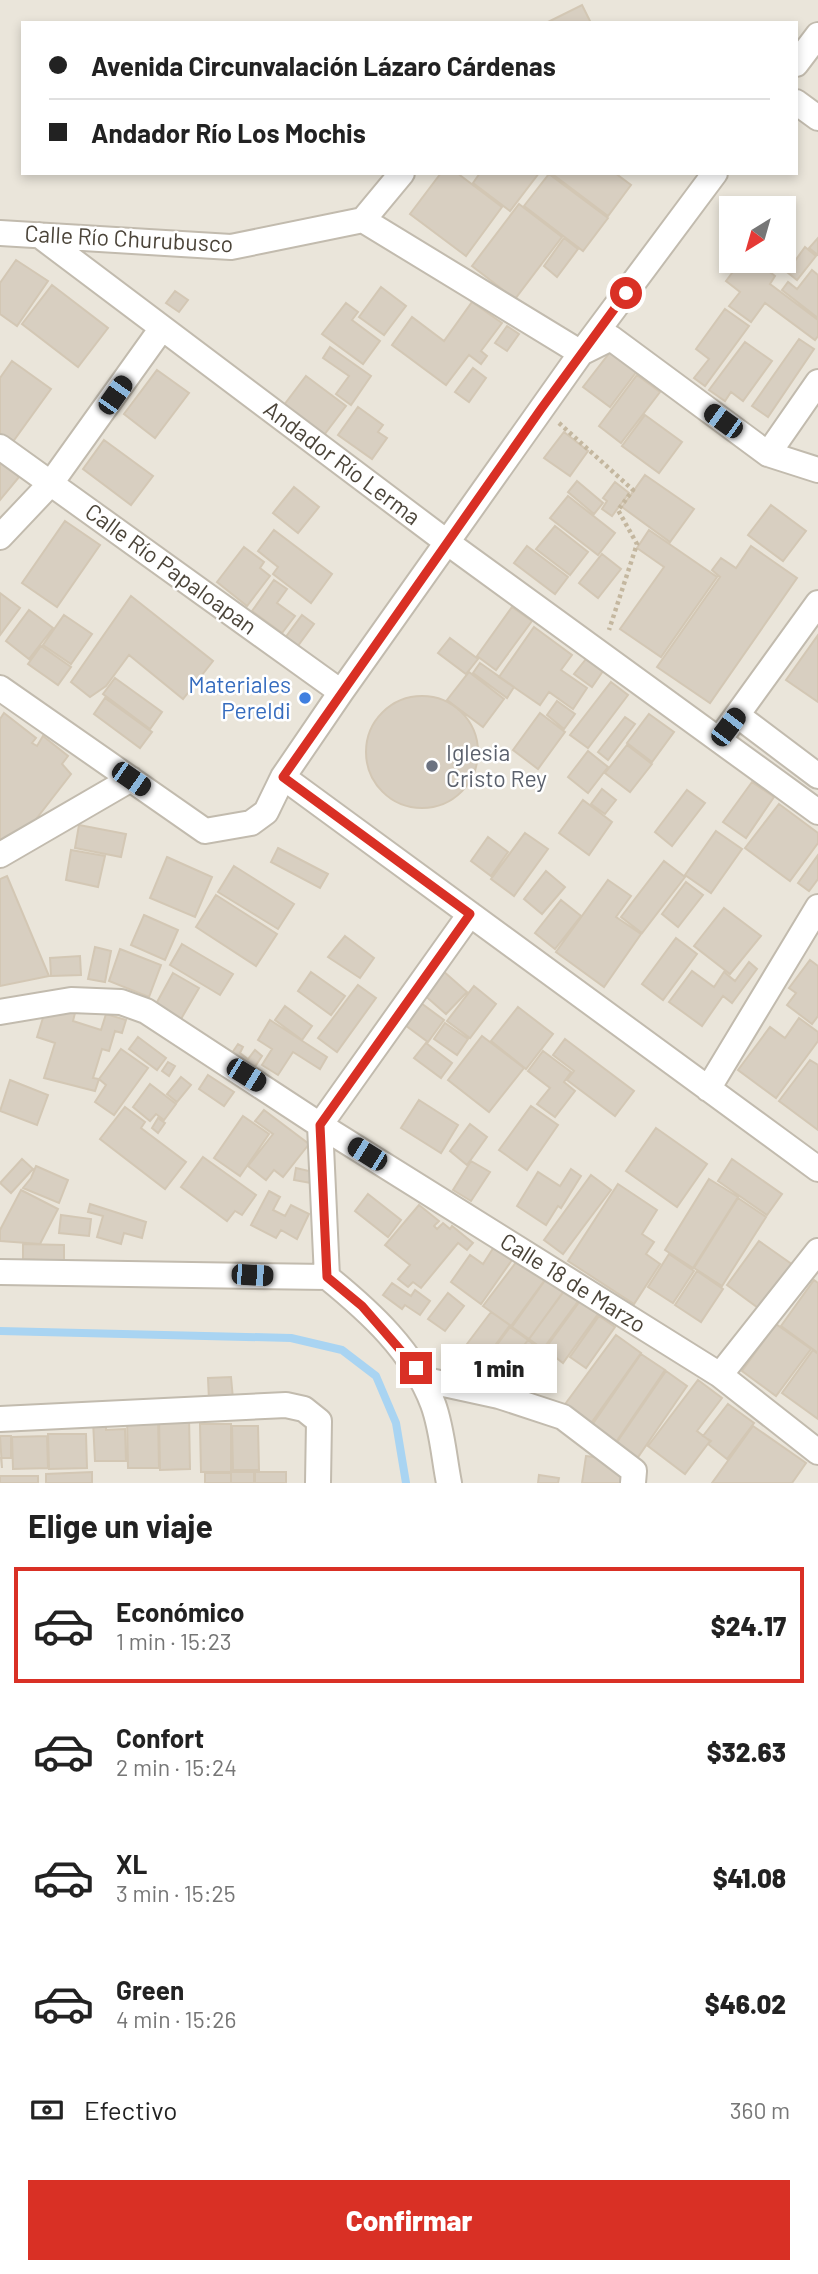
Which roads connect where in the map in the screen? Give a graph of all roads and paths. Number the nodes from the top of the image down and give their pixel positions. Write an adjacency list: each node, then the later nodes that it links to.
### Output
1 (818, 35): 2 (street)
2 (798, 61)
3 (798, 103): 4 (street)
4 (818, 118)
5 (400, 175): 7 (street)
6 (714, 175): 11 (street)
7 (363, 220): 9 (street, Calle Río Churubusco); 11 (street)
8 (0, 233): 9 (street, Calle Río Churubusco)
9 (39, 235): 10 (street, Andador Río Lerma)
10 (162, 328): 17 (street); 19 (street, Andador Río Lerma)
11 (581, 354): 13 (street); 15 (street)
12 (818, 382): 15 (street)
13 (541, 409): 19 (street); 21 (path)
14 (0, 447): 17 (street, Calle Río Papaloapan)
15 (768, 454): 16 (street)
16 (818, 470)
17 (51, 483): 18 (street); 23 (street, Calle Río Papaloapan)
18 (0, 537)
19 (448, 543): 21 (street, Andador Río Lerma); 23 (street)
20 (818, 603): 24 (street)
21 (601, 654): 25 (street, Andador Río Lerma)
22 (0, 688): 28 (street)
23 (341, 692): 27 (street)
24 (737, 715): 25 (street); 26 (street)
25 (719, 740): 29 (street, Andador Río Lerma)
26 (818, 776)
27 (283, 777): 28 (street); 32 (street)
28 (131, 779): 30 (street)
29 (818, 812)
30 (0, 855)
31 (818, 907): 34 (street)
32 (470, 914): 34 (street); 35 (street)
33 (0, 1012): 35 (street, Calle 18 de Marzo)
34 (708, 1089): 36 (street)
35 (320, 1125): 39 (street); 40 (street, Calle 18 de Marzo)
36 (818, 1169)
37 (818, 1251): 40 (street)
38 (0, 1272): 39 (street)
39 (327, 1277): 41 (street)
40 (720, 1375): 43 (street, Calle 18 de Marzo)
41 (421, 1379): 44 (street); 46 (street)
42 (0, 1419): 45 (street)
43 (818, 1452)
44 (634, 1477)
45 (318, 1483)
46 (449, 1483)

